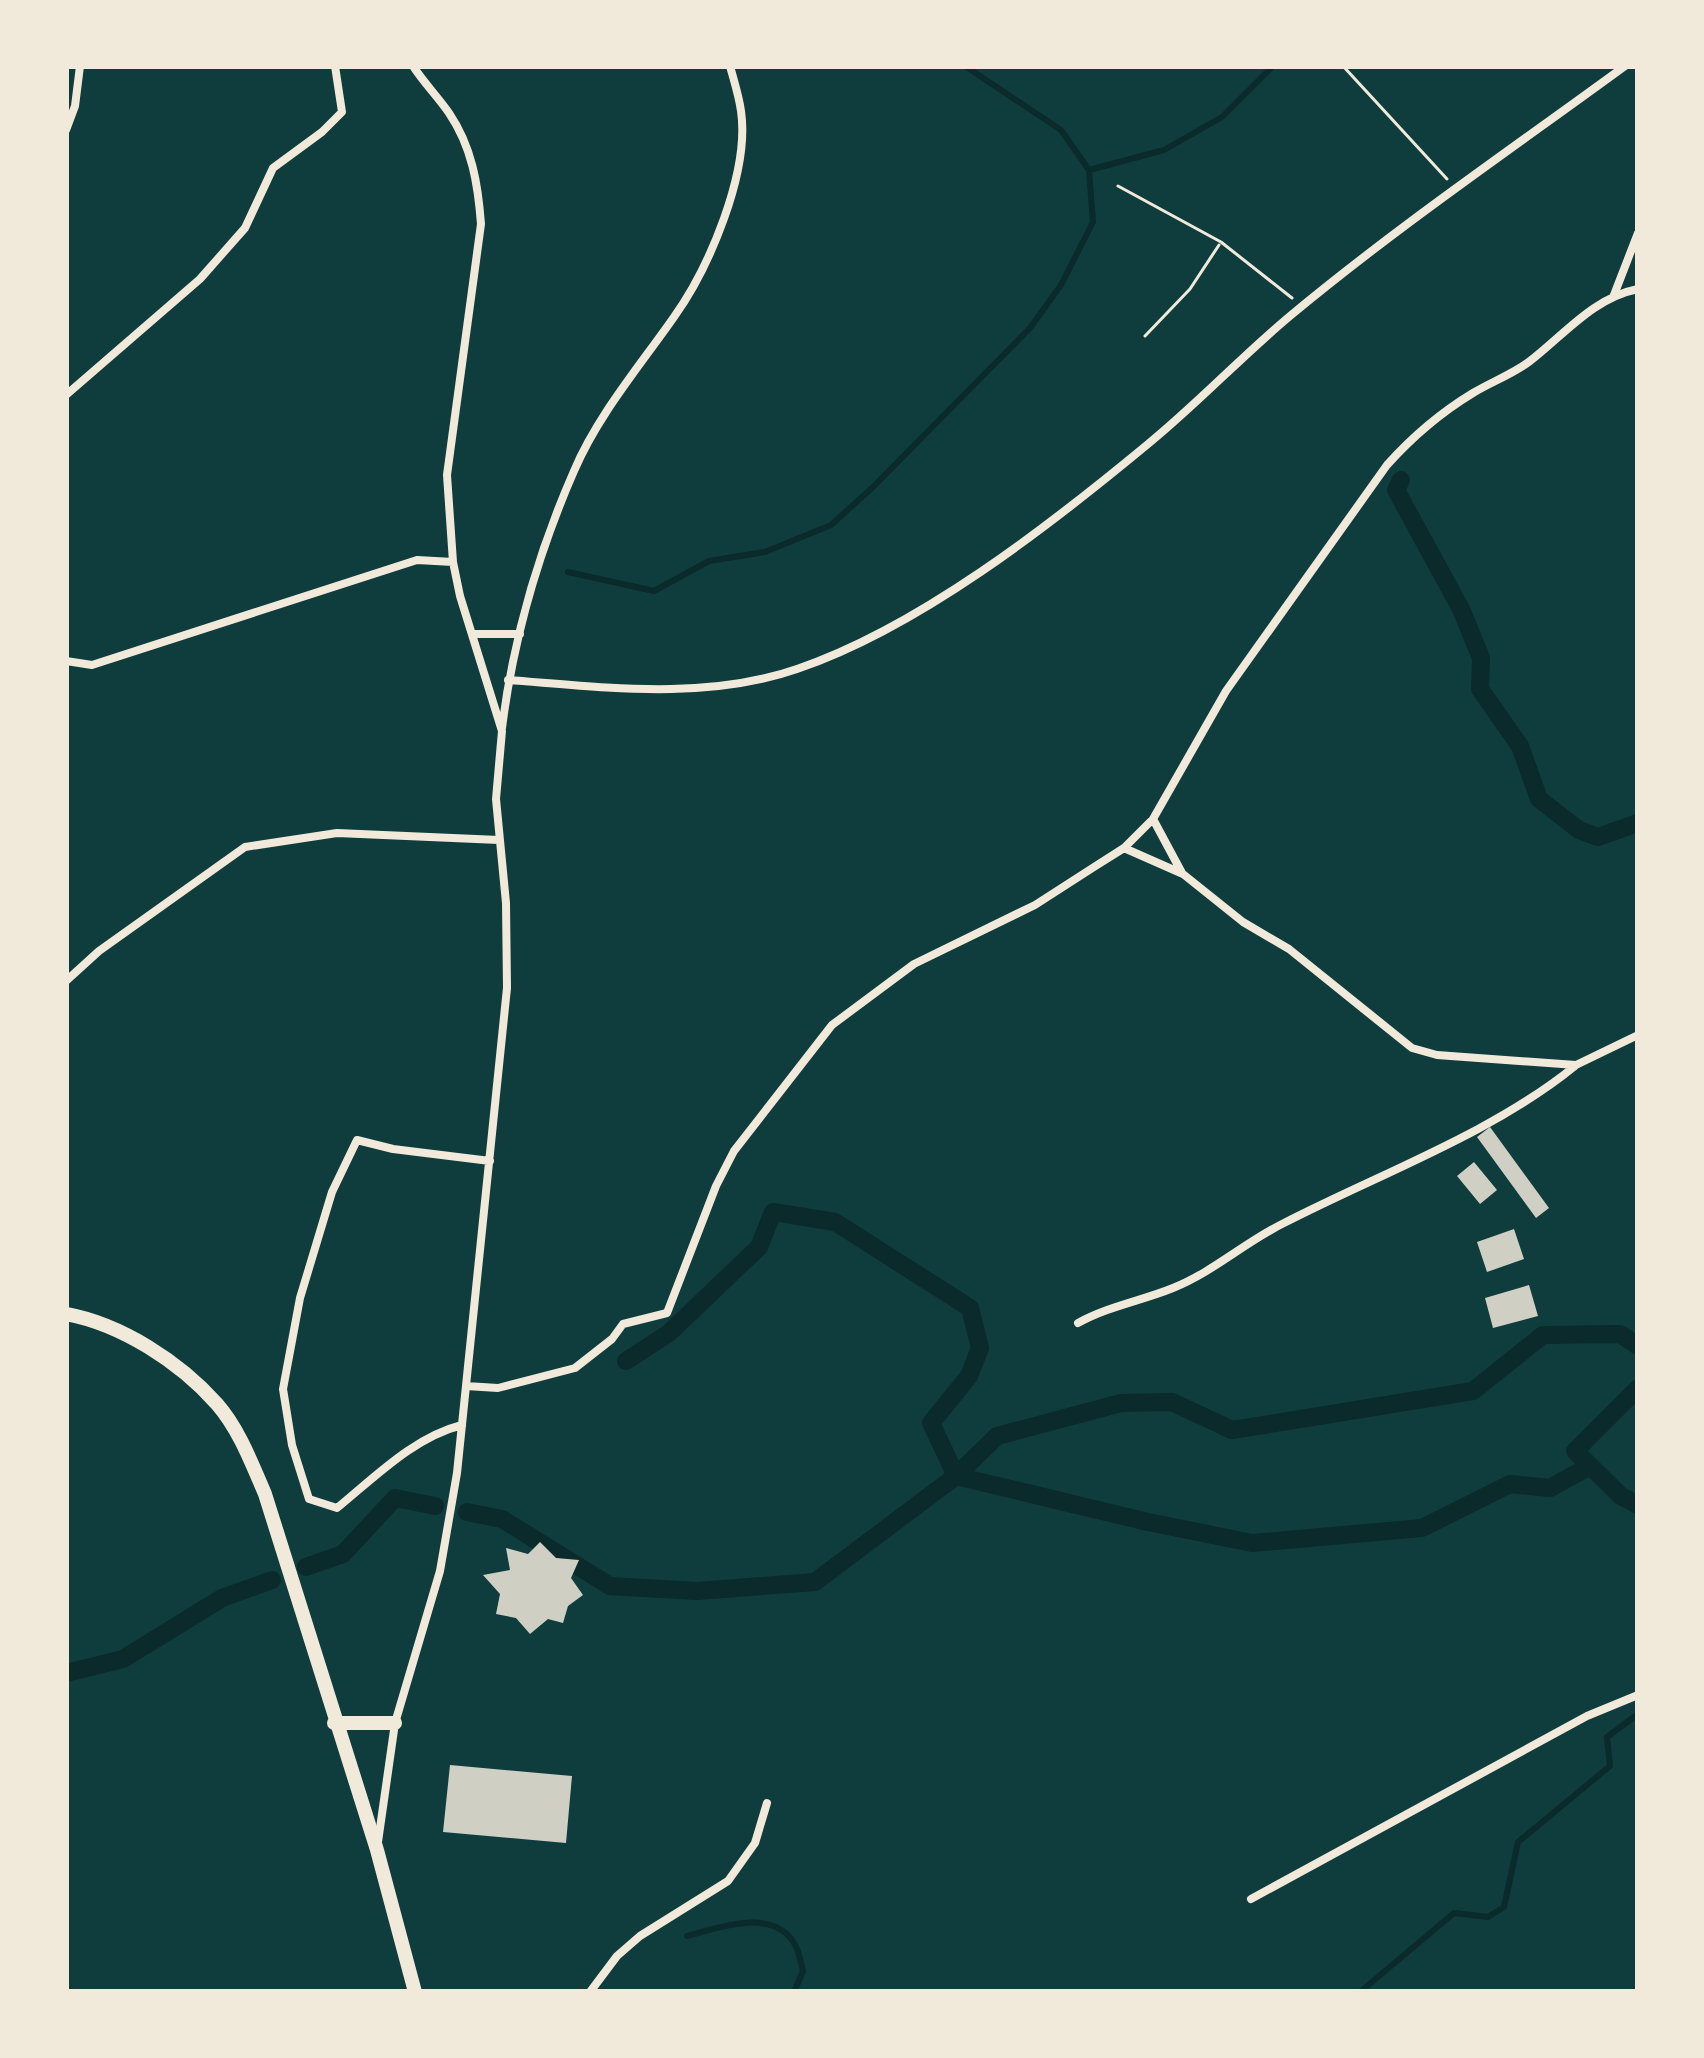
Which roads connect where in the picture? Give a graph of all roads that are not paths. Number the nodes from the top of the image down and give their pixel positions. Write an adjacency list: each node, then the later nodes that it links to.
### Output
1 (80, 66): 6 (street)
2 (335, 66): 10 (street)
3 (413, 66): 11 (street)
4 (730, 66): 13 (street)
5 (1625, 66): 15 (street)
6 (66, 130)
7 (1638, 233): 9 (street)
8 (1638, 290): 9 (street)
9 (1614, 295): 17 (street)
10 (66, 395)
11 (453, 562): 12 (street); 14 (street)
12 (474, 634): 13 (street); 16 (street)
13 (520, 634): 15 (street)
14 (66, 661)
15 (508, 680): 16 (street)
16 (502, 731): 18 (street)
17 (1153, 819): 19 (street); 20 (street)
18 (499, 840): 21 (street); 24 (street)
19 (1124, 848): 20 (street); 27 (street)
20 (1183, 874): 23 (street)
21 (66, 981)
22 (1638, 1035): 23 (street)
23 (1576, 1065): 26 (street)
24 (490, 1161): 27 (street); 28 (street)
25 (66, 1314): 30 (highway)
26 (1078, 1323)
27 (466, 1386): 28 (street)
28 (462, 1425): 31 (street)
29 (1638, 1695): 34 (street)
30 (334, 1723): 31 (highway); 33 (highway)
31 (395, 1723): 33 (street)
32 (767, 1803): 36 (street)
33 (377, 1850): 35 (highway)
34 (1251, 1899)
35 (415, 1992)
36 (590, 1992)

